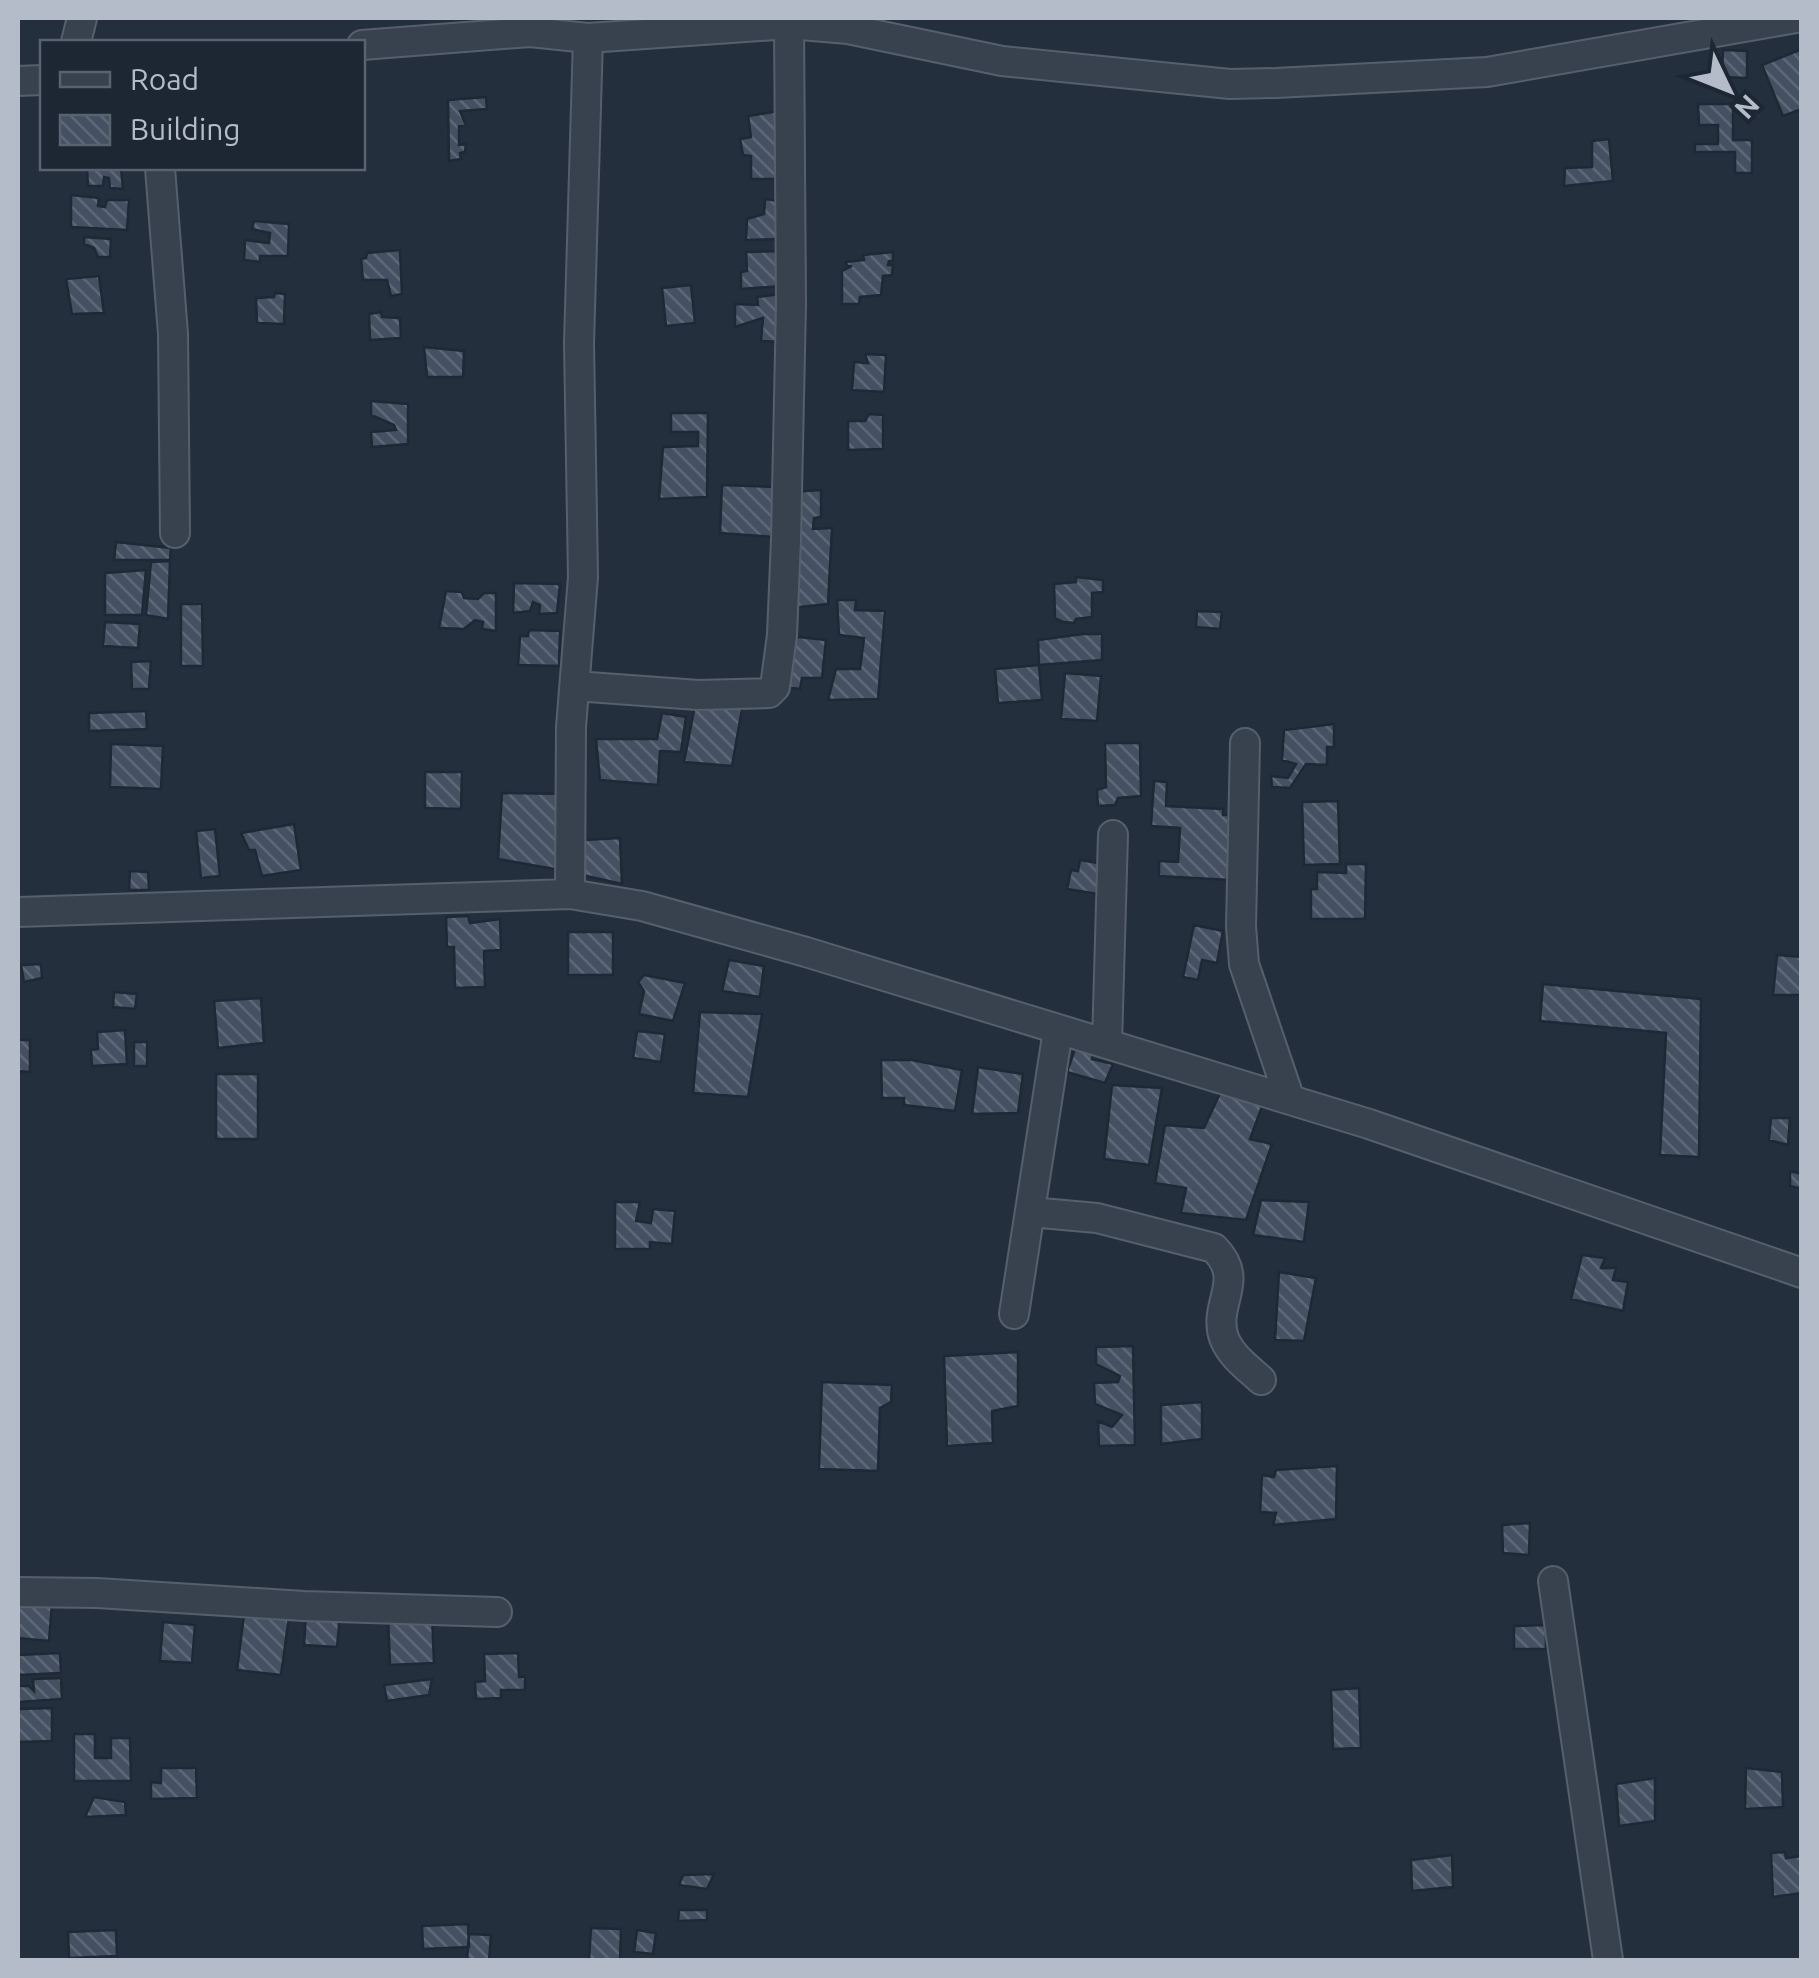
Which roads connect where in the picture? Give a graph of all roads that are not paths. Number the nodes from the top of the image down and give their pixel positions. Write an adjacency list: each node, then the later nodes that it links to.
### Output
1 (1796, 18): 2 (street)
2 (789, 24): 3 (street); 7 (street)
3 (588, 38): 4 (street); 7 (street)
4 (365, 45)
5 (160, 170): 6 (street)
6 (176, 533)
7 (574, 686): 10 (street)
8 (1244, 742): 14 (street)
9 (1113, 835): 13 (street)
10 (570, 894): 11 (street); 12 (street)
11 (18, 912)
12 (1058, 1030): 13 (street); 15 (street)
13 (1107, 1044): 14 (street)
14 (1290, 1100): 16 (street)
15 (1030, 1212): 17 (street); 18 (street)
16 (1802, 1274)
17 (1014, 1314)
18 (1261, 1380)
19 (1553, 1582): 22 (street)
20 (18, 1592): 21 (street)
21 (496, 1612)
22 (1608, 1960)

